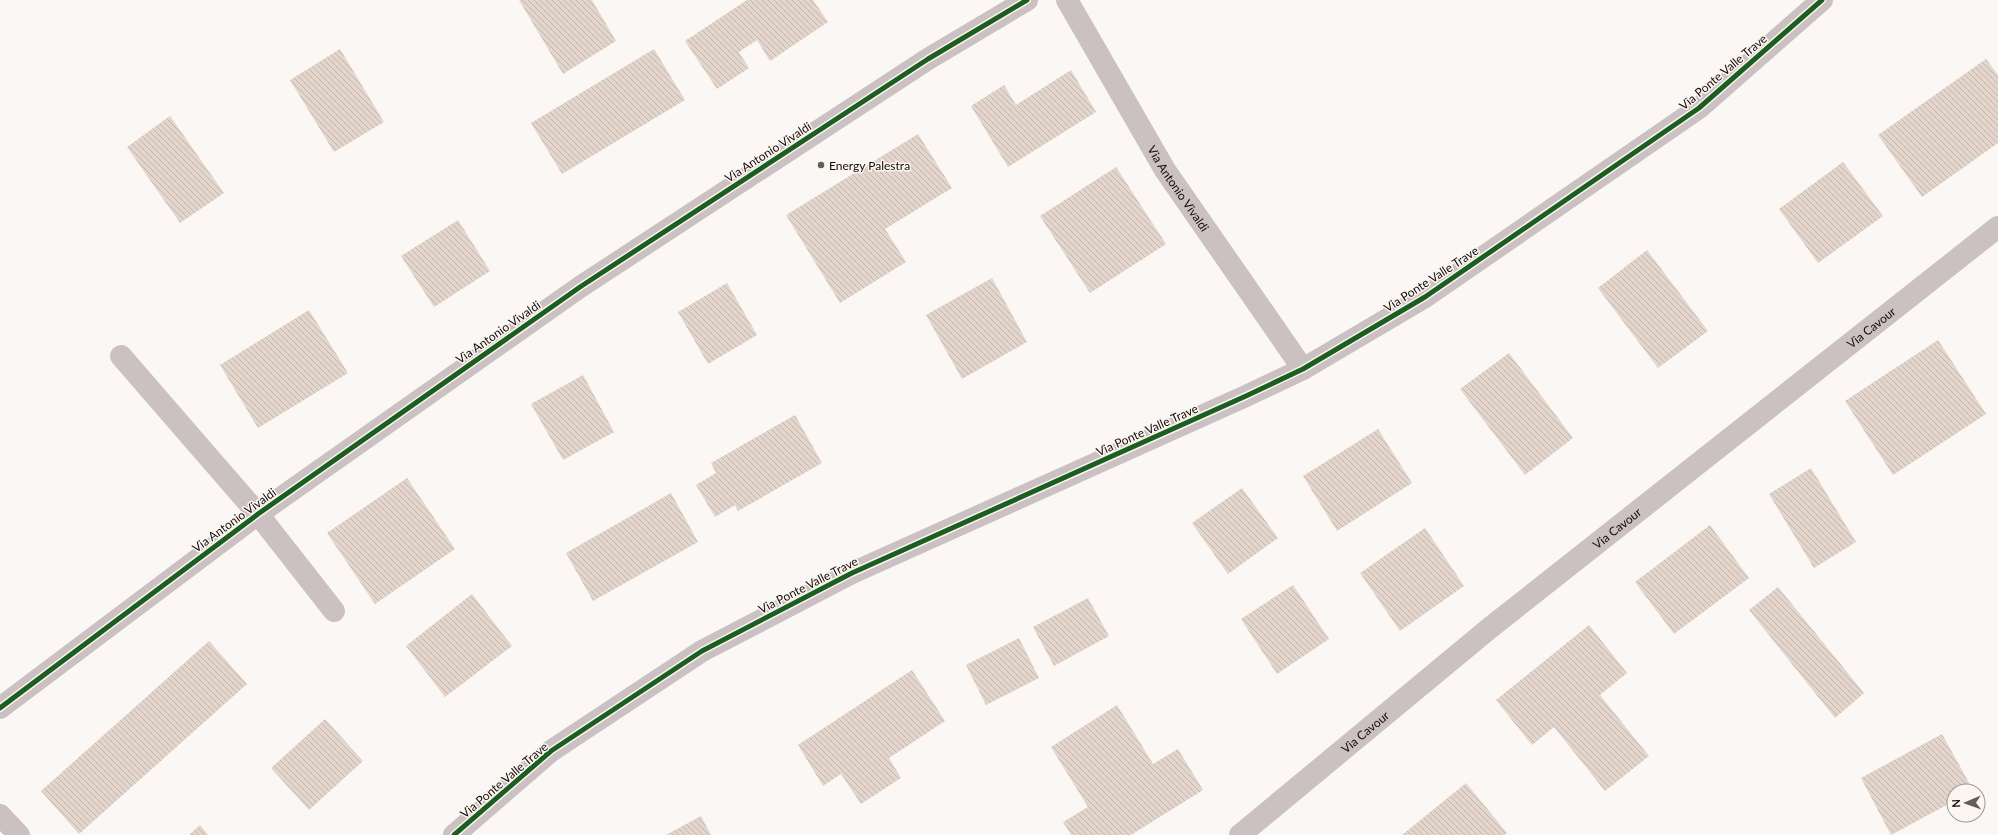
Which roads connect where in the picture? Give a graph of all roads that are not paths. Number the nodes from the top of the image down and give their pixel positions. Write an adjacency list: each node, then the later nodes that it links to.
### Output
1 (1027, 0): 7 (street, Via Antonio Vivaldi)
2 (1067, 0): 6 (street, Via Antonio Vivaldi)
3 (1822, 0): 6 (street, Via Ponte Valle Trave)
4 (1998, 227): 13 (street, Via Cavour)
5 (121, 356): 7 (street)
6 (1303, 369): 12 (street, Via Ponte Valle Trave)
7 (258, 514): 8 (street); 9 (street, Via Antonio Vivaldi)
8 (334, 611)
9 (0, 708)
10 (0, 815): 11 (street)
11 (19, 835)
12 (454, 835)
13 (1240, 835)

